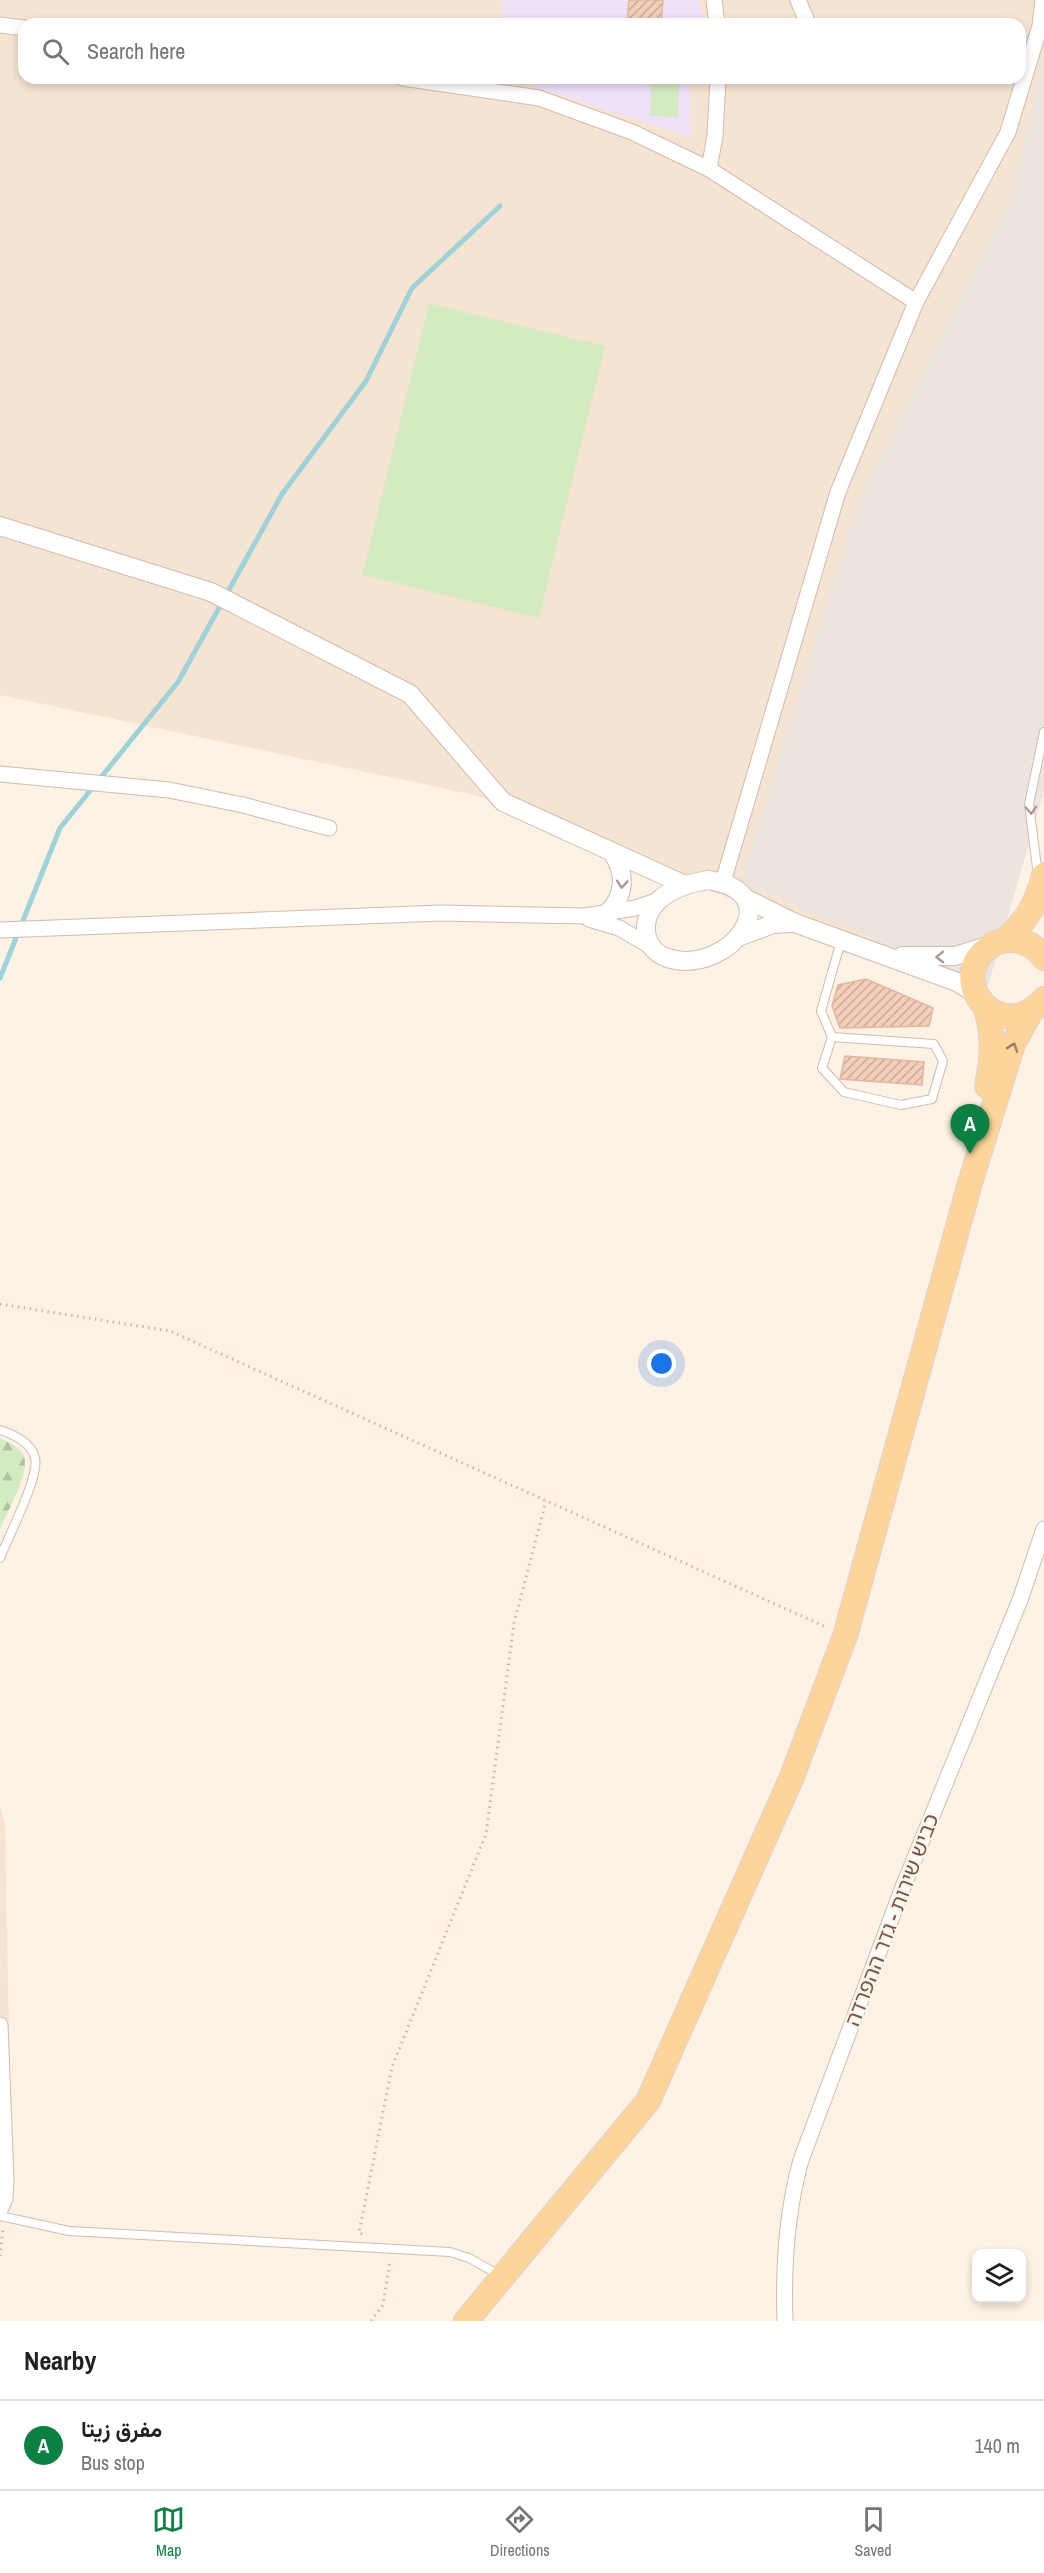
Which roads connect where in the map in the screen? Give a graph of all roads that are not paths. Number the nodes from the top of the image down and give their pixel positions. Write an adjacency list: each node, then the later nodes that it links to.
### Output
1 (714, 0): 4 (street)
2 (798, 0): 5 (street)
3 (1043, 0): 8 (street)
4 (716, 18)
5 (806, 18)
6 (0, 25): 7 (street)
7 (18, 27)
8 (1026, 72)
9 (444, 84): 12 (street)
10 (718, 84): 12 (street)
11 (1022, 84): 13 (street)
12 (709, 169): 13 (street)
13 (915, 302): 19 (street)
14 (0, 526): 18 (street)
15 (1044, 732): 20 (lane, one-way to 20)
16 (0, 774): 17 (street)
17 (329, 828)
18 (612, 852): 21 (street); 24 (street, one-way to 24)
19 (723, 882): 21 (street); 22 (street)
20 (1042, 882): 30 (main road)
21 (685, 885): 23 (street)
22 (747, 899): 26 (street); 28 (street)
23 (659, 900): 24 (street); 31 (street)
24 (607, 914): 25 (street)
25 (577, 916): 27 (street); 31 (street)
26 (795, 923): 28 (street); 29 (street)
27 (0, 930)
28 (741, 936): 31 (street)
29 (842, 940): 32 (street); 36 (lane)
30 (999, 942): 32 (street, one-way to 32); 33 (main road); 34 (main road)
31 (650, 946)
32 (885, 955): 34 (street)
33 (1044, 958)
34 (980, 1000): 35 (main road); 37 (main road)
35 (1037, 1005): 37 (main road, one-way to 35)
36 (832, 1037): 36 (lane)
37 (970, 1183): 43 (main road)
38 (0, 1430): 40 (lane)
39 (1044, 1529): 45 (street, כביש שירות - גדר ההפרדה)
40 (0, 1558)
41 (0, 2025): 42 (street)
42 (1, 2215): 43 (lane)
43 (502, 2277): 44 (main road)
44 (466, 2321)
45 (785, 2321)

